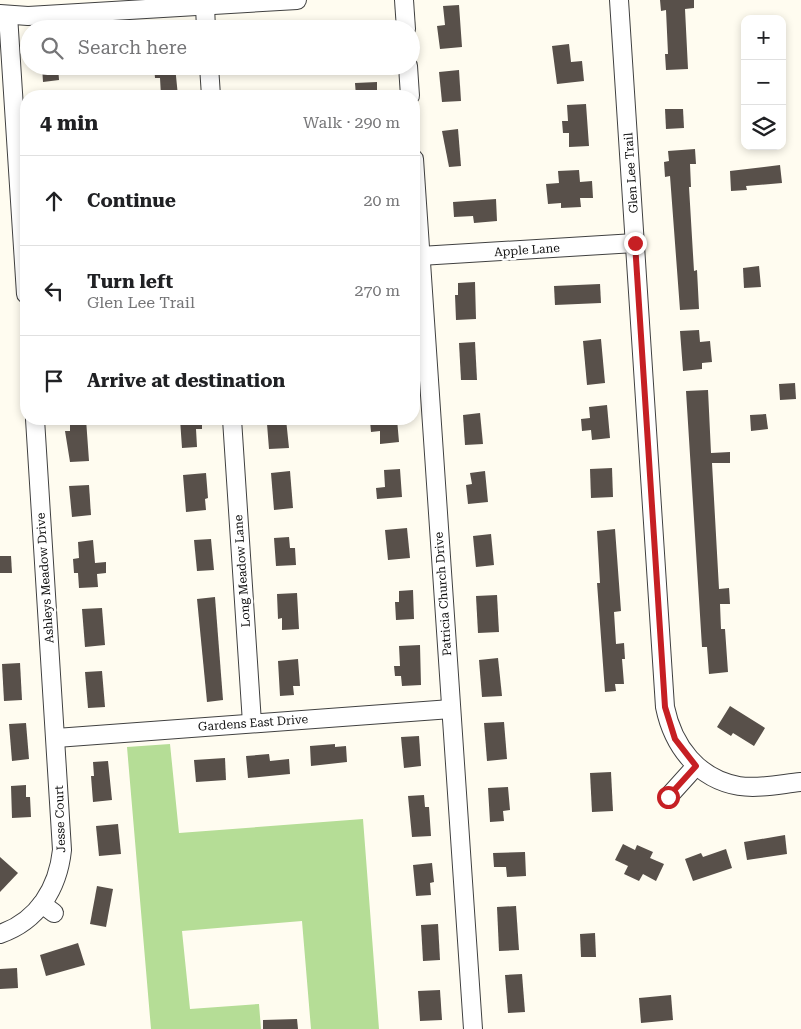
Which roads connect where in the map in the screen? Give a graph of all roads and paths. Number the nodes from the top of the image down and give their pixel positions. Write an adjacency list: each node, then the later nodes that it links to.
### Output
1 (297, 0): 4 (street)
2 (404, 0): 7 (street)
3 (620, 0): 13 (street, Glen Lee Trail)
4 (205, 6): 5 (street); 6 (street)
5 (4, 15): 12 (street)
6 (206, 20)
7 (405, 20)
8 (210, 75): 10 (street)
9 (409, 75): 11 (street)
10 (211, 90)
11 (410, 90)
12 (20, 218)
13 (635, 243): 14 (street, Apple Lane); 20 (street, Glen Lee Trail)
14 (420, 256): 17 (street, Patricia Church Drive)
15 (35, 425): 19 (street, Ashleys Meadow Drive)
16 (232, 425): 18 (street, Long Meadow Lane)
17 (451, 709): 18 (street, Gardens East Drive); 24 (street, Patricia Church Drive)
18 (252, 723): 19 (street, Gardens East Drive)
19 (56, 738): 23 (street, Jesse Court)
20 (696, 766): 21 (street, Glen Lee Trail); 22 (street)
21 (801, 782)
22 (668, 797)
23 (0, 934)
24 (473, 1029)

